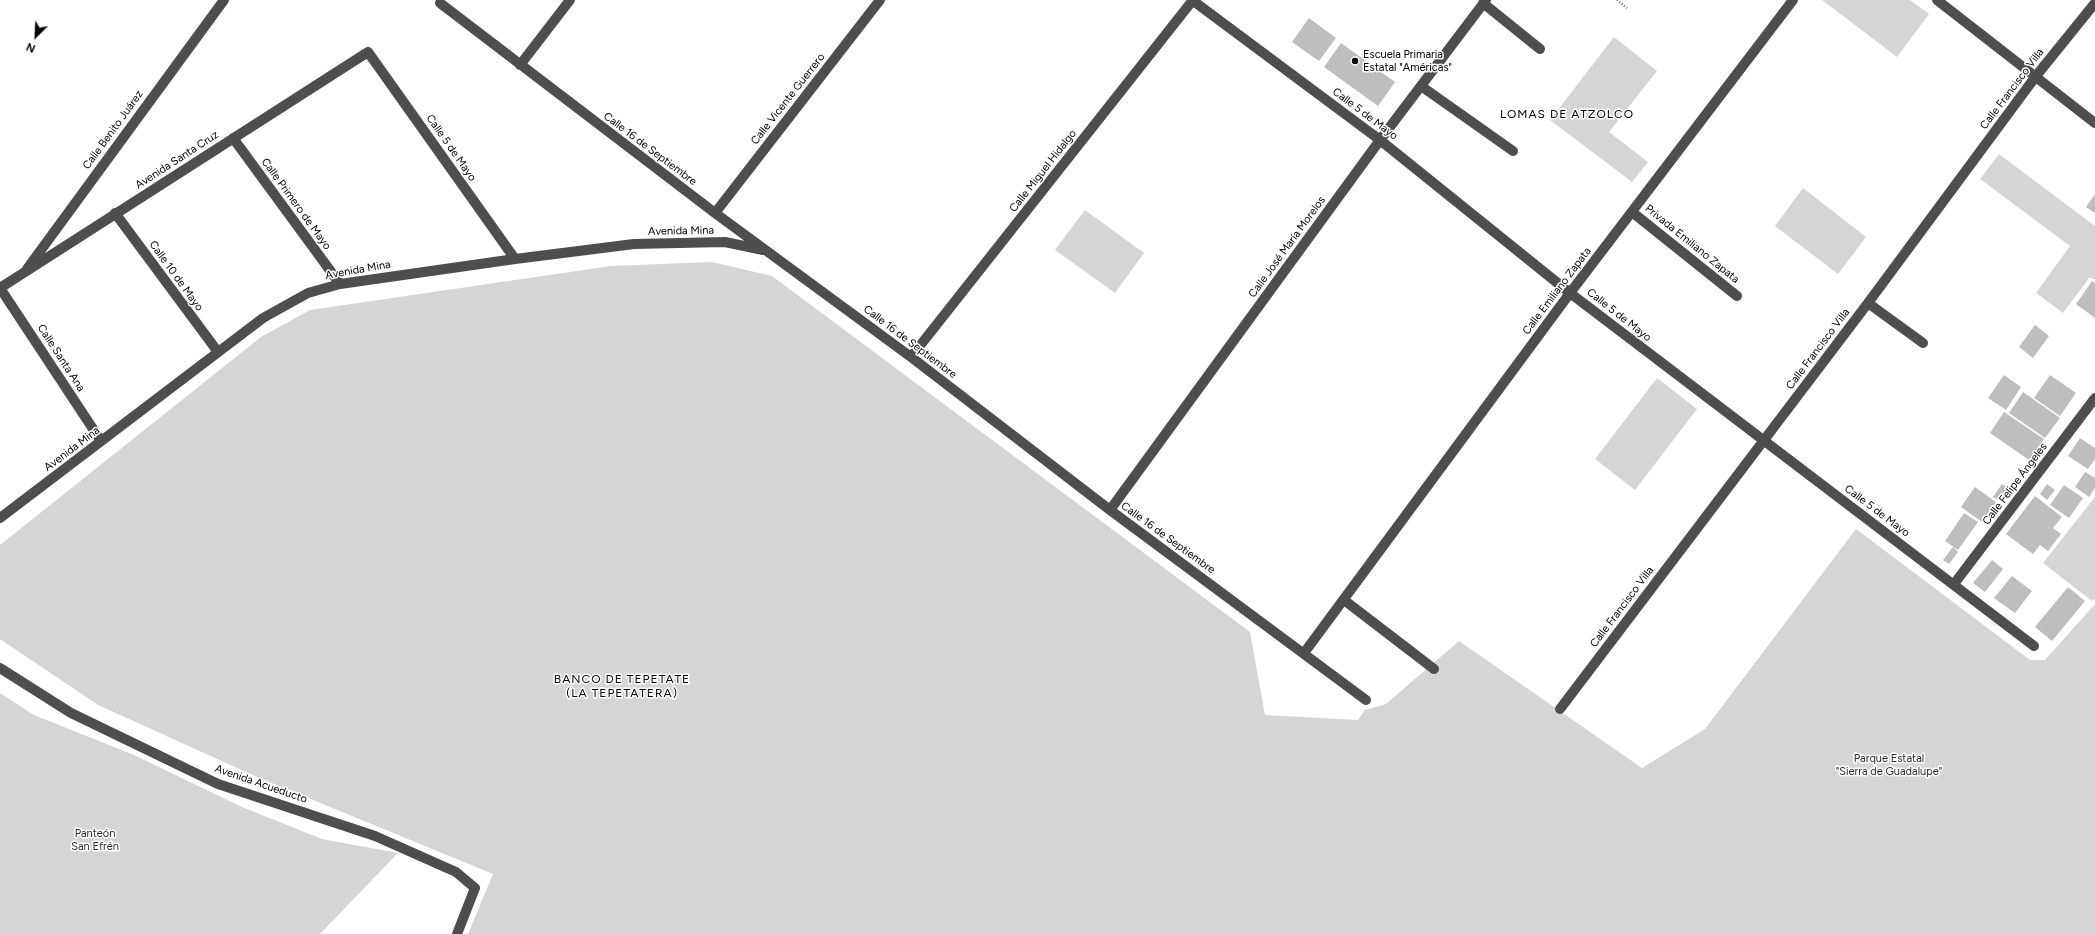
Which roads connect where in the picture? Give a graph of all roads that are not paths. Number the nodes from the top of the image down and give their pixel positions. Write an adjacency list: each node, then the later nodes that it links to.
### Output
1 (224, 0): 24 (street, Calle Benito Juárez)
2 (570, 0): 12 (street)
3 (880, 0): 21 (street, Calle Vicente Guerrero)
4 (1192, 0): 17 (street, Calle 5 de Mayo); 32 (street, Calle Miguel Hidalgo)
5 (1793, 0): 19 (street, Calle Emiliano Zapata)
6 (1937, 0): 13 (street)
7 (1485, 2): 10 (street); 14 (street, Calle José María Morelos)
8 (440, 3): 12 (street, Calle 16 de Septiembre)
9 (2095, 3): 13 (street, Calle Francisco Villa)
10 (1540, 49)
11 (368, 52): 16 (street, Avenida Santa Cruz); 23 (street, Calle 5 de Mayo)
12 (520, 65): 21 (street, Calle 16 de Septiembre)
13 (2036, 76): 15 (street); 29 (street, Calle Francisco Villa)
14 (1421, 86): 17 (street, Calle José María Morelos); 18 (street)
15 (2095, 122)
16 (233, 138): 20 (street, Avenida Santa Cruz); 25 (street, Calle Primero de Mayo)
17 (1380, 140): 27 (street, Calle 5 de Mayo); 36 (street, Calle José María Morelos)
18 (1513, 152)
19 (1632, 212): 27 (street, Calle Emiliano Zapata); 28 (street, Privada Emiliano Zapata)
20 (116, 213): 24 (street, Avenida Santa Cruz); 31 (street, Calle 10 de Mayo)
21 (715, 213): 22 (street, Calle 16 de Septiembre)
22 (768, 250): 23 (street, Avenida Mina); 32 (street, Calle 16 de Septiembre)
23 (515, 258): 25 (street, Avenida Mina)
24 (22, 275): 26 (street, Avenida Santa Cruz)
25 (340, 284): 31 (street, Avenida Mina)
26 (0, 288): 34 (street, Calle Santa Ana)
27 (1570, 292): 35 (street, Calle 5 de Mayo); 39 (street, Calle Emiliano Zapata)
28 (1737, 296)
29 (1868, 303): 30 (street); 35 (street, Calle Francisco Villa)
30 (1923, 343)
31 (218, 352): 34 (street, Avenida Mina)
32 (911, 357): 36 (street, Calle 16 de Septiembre)
33 (2095, 398): 38 (street, Calle Felipe Ángeles)
34 (101, 441): 37 (street, Avenida Mina)
35 (1762, 441): 38 (street, Calle 5 de Mayo); 45 (street, Calle Francisco Villa)
36 (1110, 510): 41 (street, Calle 16 de Septiembre)
37 (0, 518)
38 (1954, 584): 40 (street, Calle 5 de Mayo)
39 (1344, 600): 41 (street, Calle Emiliano Zapata); 43 (street)
40 (2034, 646)
41 (1304, 653): 44 (street, Calle 16 de Septiembre)
42 (0, 668): 46 (street, Avenida Acueducto)
43 (1434, 669)
44 (1366, 700)
45 (1560, 709)
46 (457, 934)

